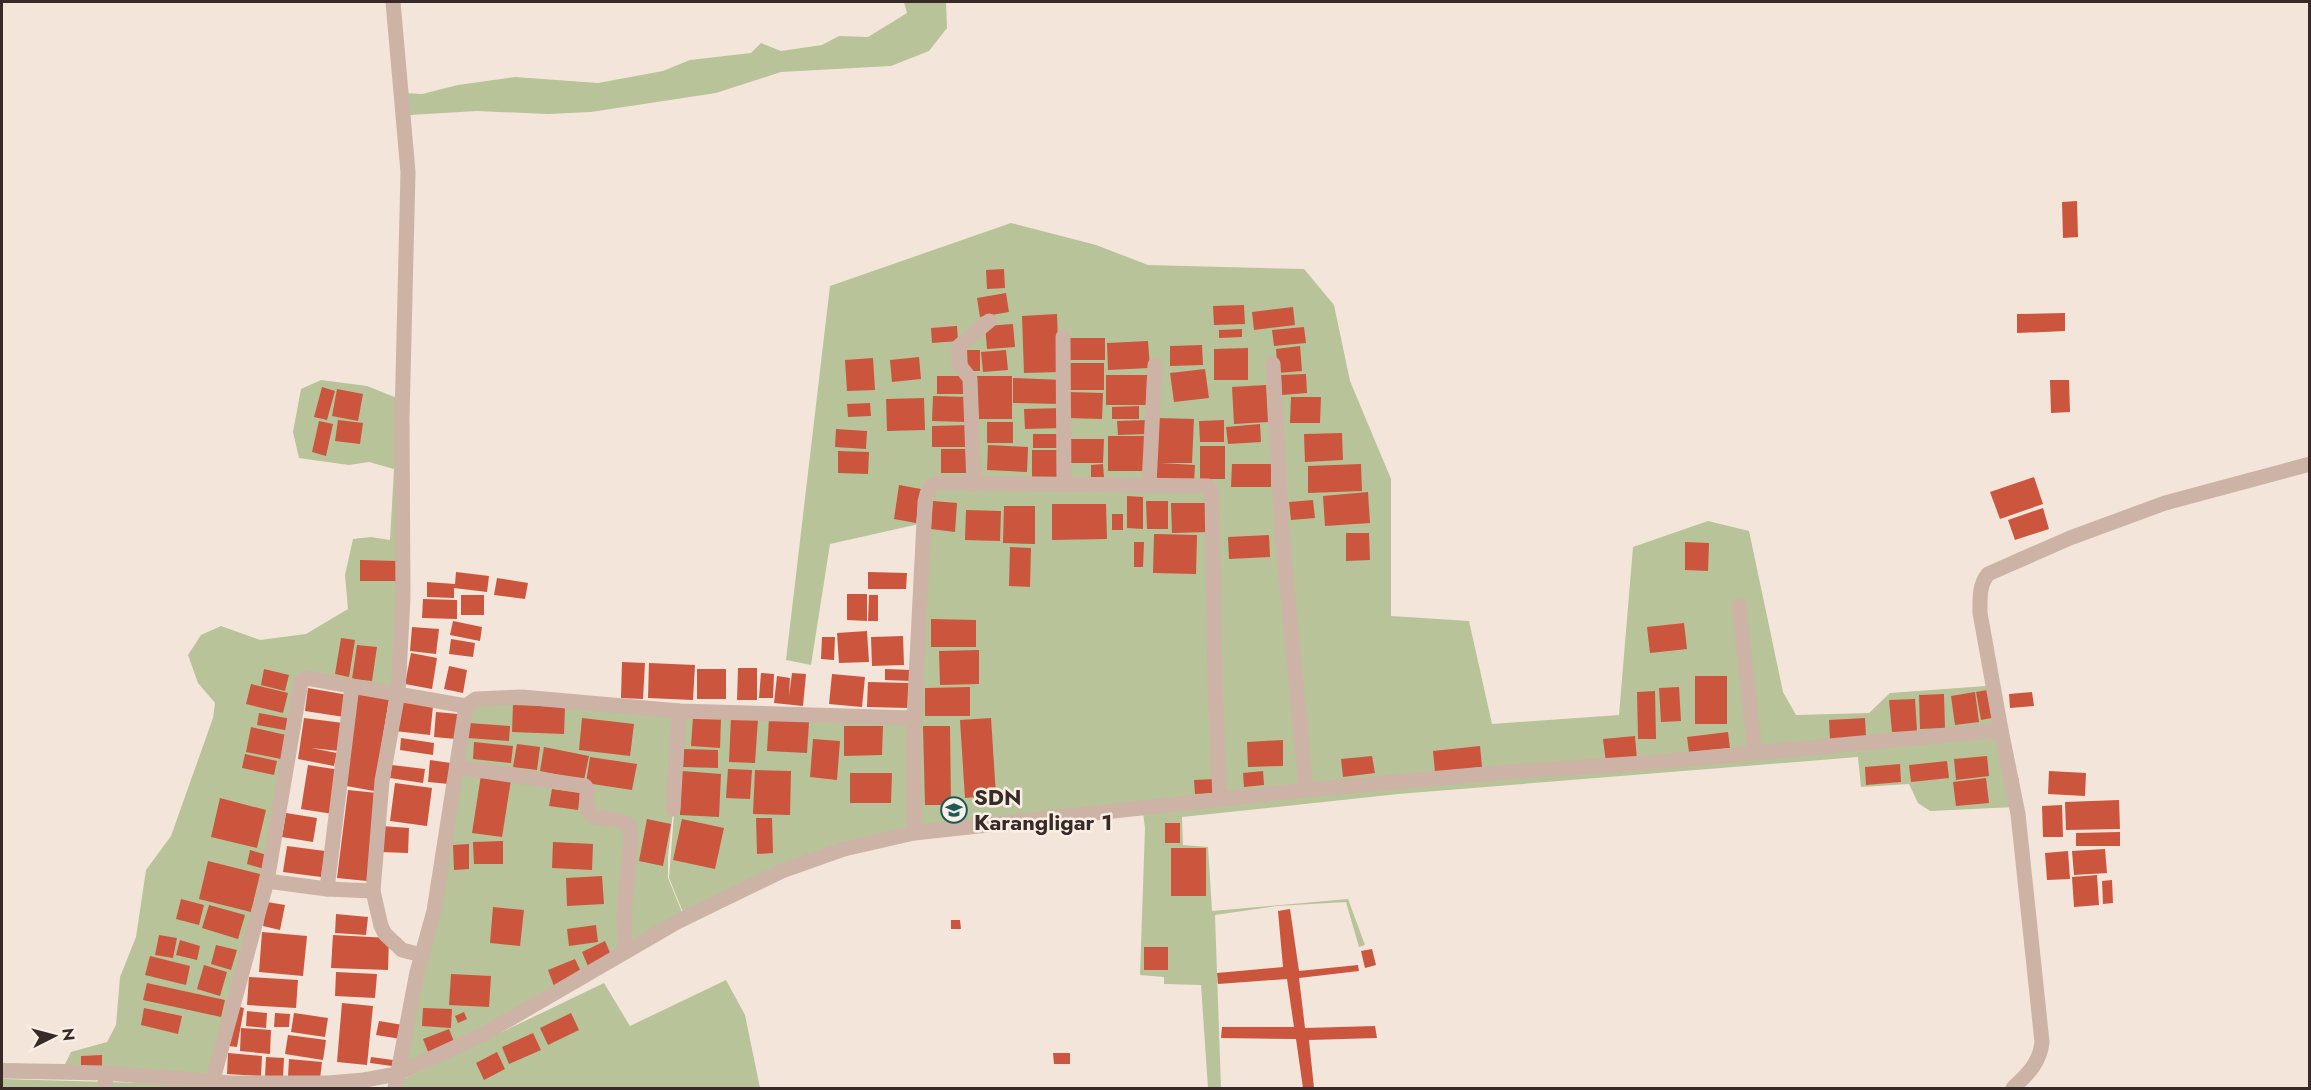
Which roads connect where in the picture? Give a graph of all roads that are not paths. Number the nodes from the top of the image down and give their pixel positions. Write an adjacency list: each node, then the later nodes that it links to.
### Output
1 (393, 2): 12 (street)
2 (989, 321): 7 (street)
3 (1062, 337): 9 (street)
4 (1273, 363): 19 (street)
5 (1155, 365): 8 (street)
6 (2310, 464): 16 (street)
7 (974, 485): 9 (street); 15 (street)
8 (1149, 485): 9 (street); 20 (street)
9 (1064, 486)
10 (1739, 606): 17 (street)
11 (352, 686): 12 (street); 23 (street); 24 (street)
12 (398, 693): 13 (street); 25 (street)
13 (466, 706): 14 (street); 18 (street)
14 (679, 711): 15 (street); 21 (street)
15 (914, 718): 22 (street)
16 (2001, 730): 17 (street); 33 (street)
17 (1755, 752): 19 (street)
18 (457, 767): 26 (street); 27 (street)
19 (1306, 790): 20 (street)
20 (1220, 799): 22 (street)
21 (673, 809)
22 (914, 833): 26 (street)
23 (267, 881): 24 (street); 30 (street)
24 (327, 889): 25 (street)
25 (373, 891): 27 (street)
26 (625, 952): 31 (street)
27 (422, 956): 31 (street)
28 (2, 1071): 29 (street)
29 (106, 1080): 30 (street)
30 (212, 1083): 32 (street)
31 (396, 1083): 32 (street)
32 (232, 1086)
33 (2013, 1089)

